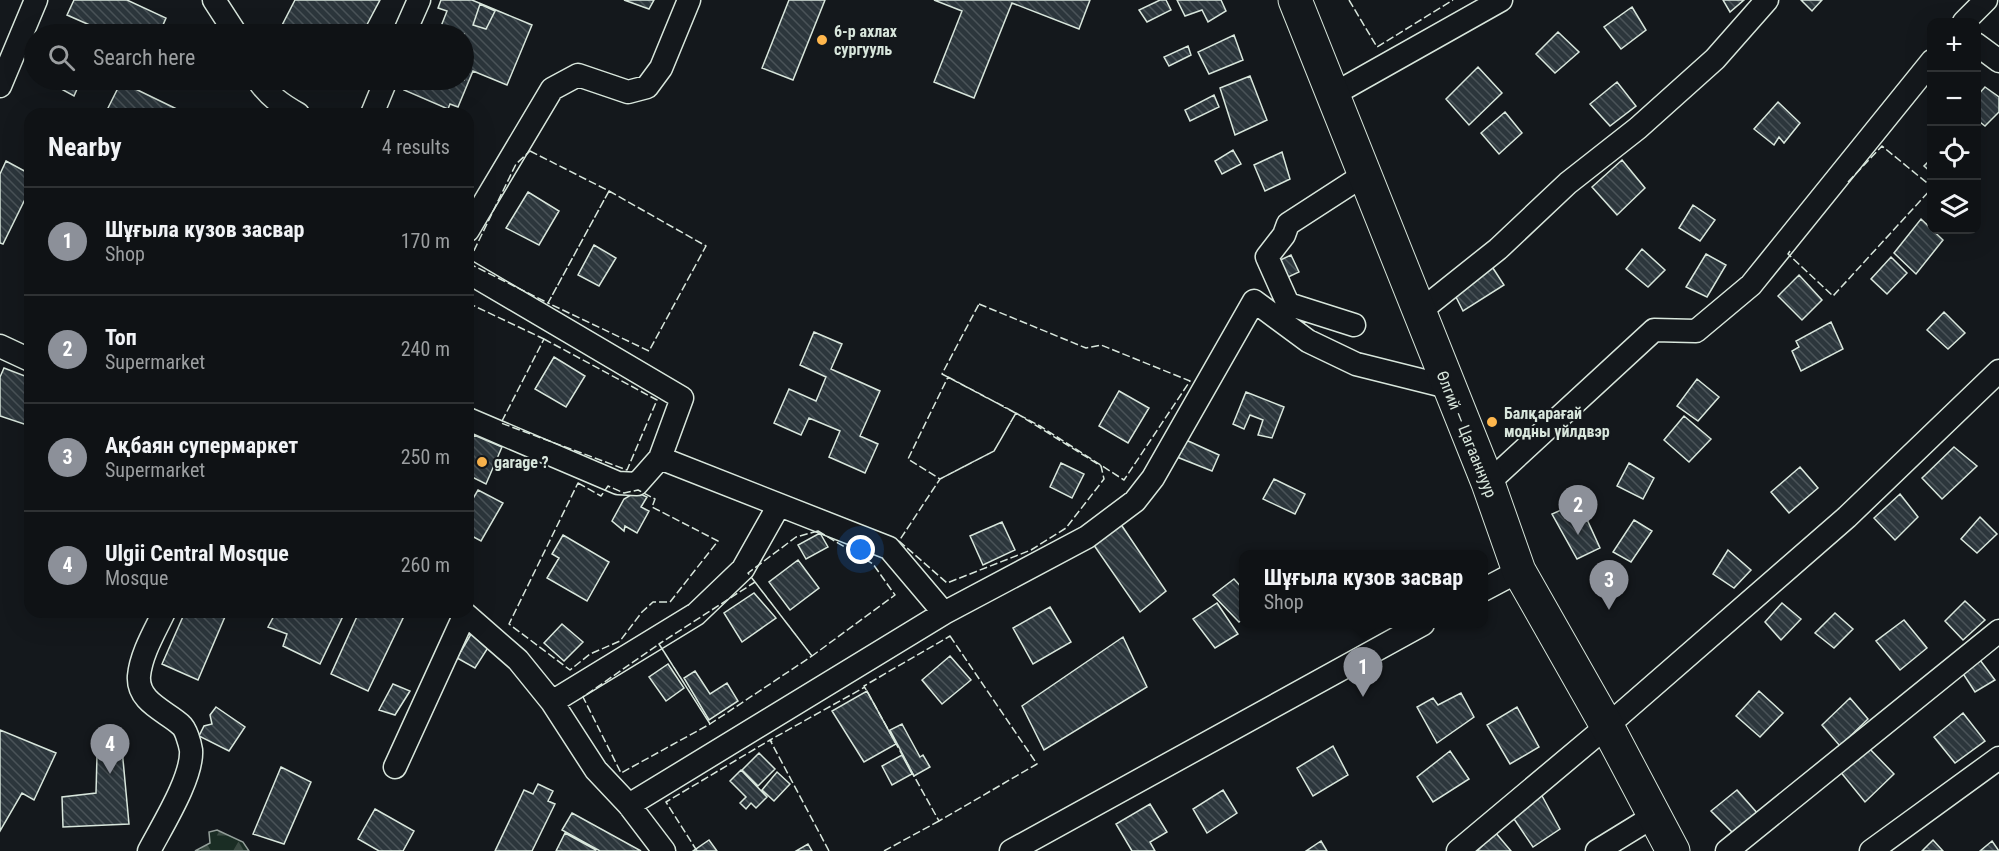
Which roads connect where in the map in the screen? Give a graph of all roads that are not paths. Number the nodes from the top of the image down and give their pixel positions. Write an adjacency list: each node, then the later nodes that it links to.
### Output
1 (36, 0): 10 (street)
2 (214, 0): 11 (street)
3 (419, 0): 12 (street)
4 (689, 0): 24 (street)
5 (1295, 0): 20 (highway, Өлгий — Цагааннуур)
6 (1501, 0): 20 (street)
7 (1767, 0): 26 (street)
8 (1986, 0): 9 (street)
9 (1968, 18)
10 (26, 24)
11 (230, 24)
12 (408, 24)
13 (24, 29): 17 (street)
14 (1981, 47): 15 (street)
15 (1999, 61)
16 (1927, 67): 34 (street)
17 (0, 86)
18 (265, 90): 21 (street)
19 (382, 90): 22 (street)
20 (1334, 94): 26 (highway, Өлгий — Цагааннуур)
21 (288, 108)
22 (374, 108)
23 (1356, 180): 27 (street)
24 (474, 213)
25 (474, 276): 33 (street)
26 (1419, 312): 31 (highway, Өлгий — Цагааннуур)
27 (1354, 325)
28 (0, 346): 29 (street)
29 (24, 357)
30 (1999, 371): 45 (street)
31 (1448, 387): 34 (highway, Өлгий — Цагааннуур); 38 (street)
32 (474, 421): 33 (street)
33 (660, 458): 35 (street)
34 (1488, 483): 36 (highway, Өлгий — Цагааннуур)
35 (779, 505): 38 (street); 44 (street)
36 (1519, 571): 37 (street); 45 (highway, Өлгий — Цагааннуур)
37 (1488, 587)
38 (944, 613): 48 (street)
39 (161, 618): 50 (street)
40 (462, 618): 47 (street)
41 (470, 618): 44 (street)
42 (1416, 628): 52 (street)
43 (1999, 630): 56 (street)
44 (552, 702): 48 (street)
45 (1606, 726): 49 (highway, Өлгий — Цагааннуур); 53 (street)
46 (1999, 758): 57 (street)
47 (395, 767)
48 (629, 805): 51 (street)
49 (1654, 816): 54 (street); 55 (highway, Өлгий — Цагааннуур)
50 (149, 851)
51 (664, 851)
52 (1011, 851)
53 (1458, 851)
54 (1597, 851)
55 (1673, 851)
56 (1727, 851)
57 (1871, 851)

